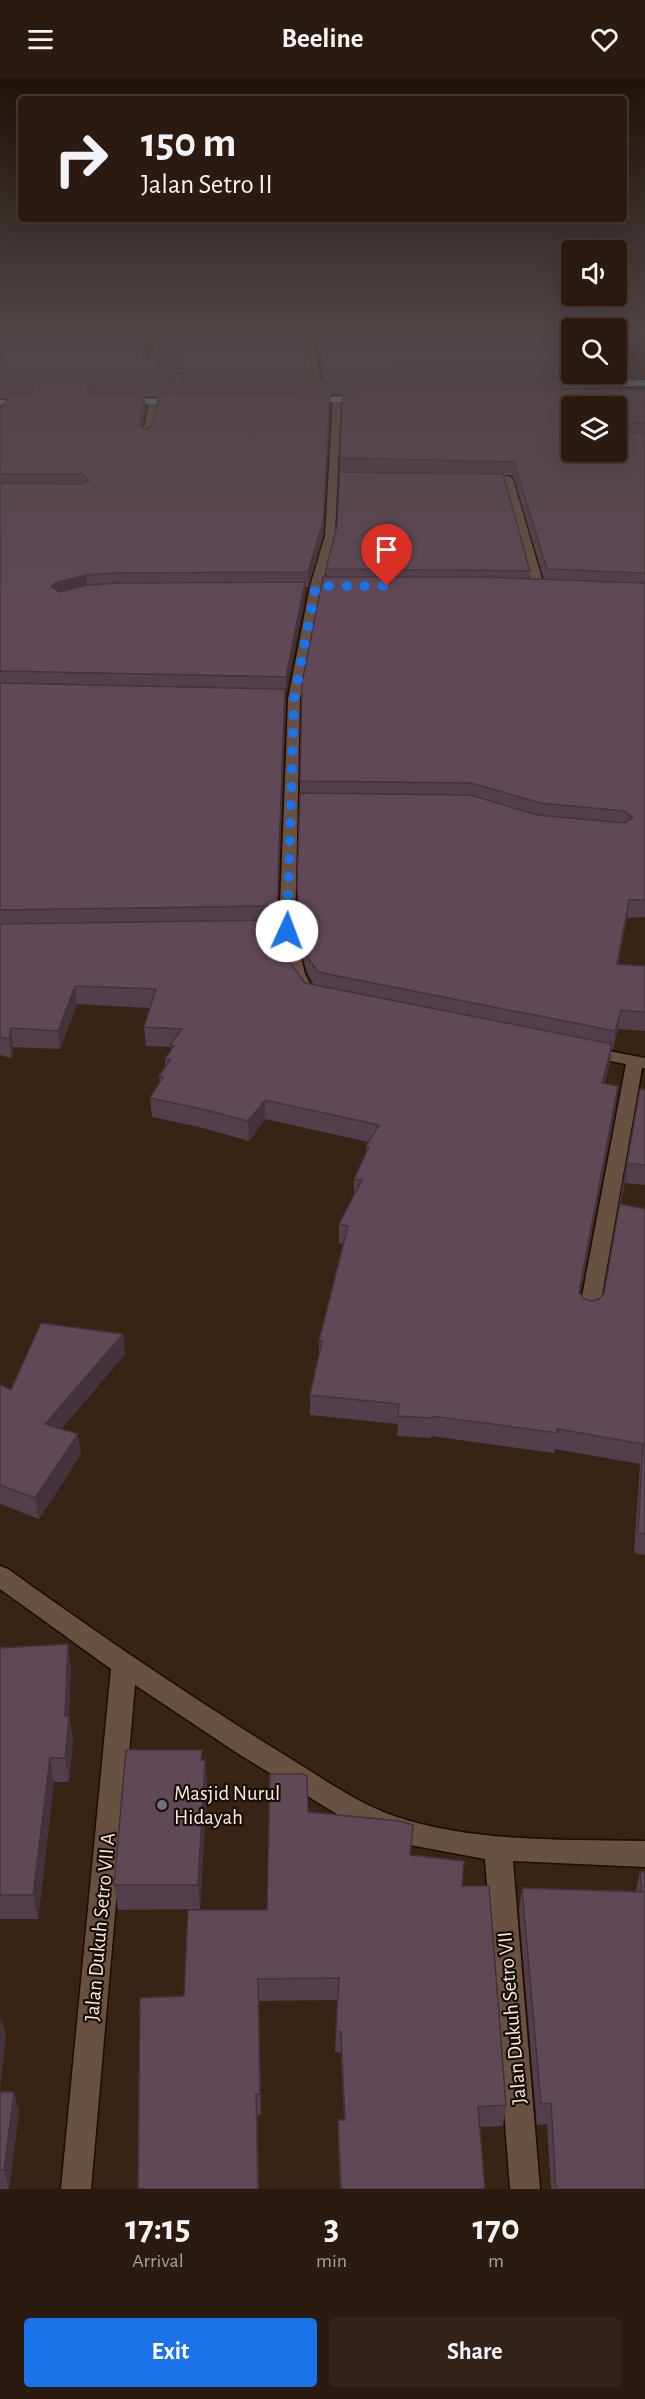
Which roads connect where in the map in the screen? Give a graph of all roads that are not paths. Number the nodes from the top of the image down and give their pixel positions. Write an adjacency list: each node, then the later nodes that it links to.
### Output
1 (149, 426): 3 (street)
2 (338, 426): 5 (street)
3 (147, 438)
4 (473, 479): 6 (street)
5 (320, 588): 7 (street); 8 (street)
6 (539, 589)
7 (301, 592)
8 (319, 996)
9 (568, 1048): 10 (street)
10 (640, 1062): 11 (street)
11 (589, 1312)
12 (0, 1576): 13 (street)
13 (124, 1666): 14 (street); 16 (street, Jalan Dukuh Setro VII A)
14 (498, 1847): 15 (street); 17 (street, Jalan Dukuh Setro VII)
15 (645, 1854)
16 (76, 2189)
17 (525, 2189)

